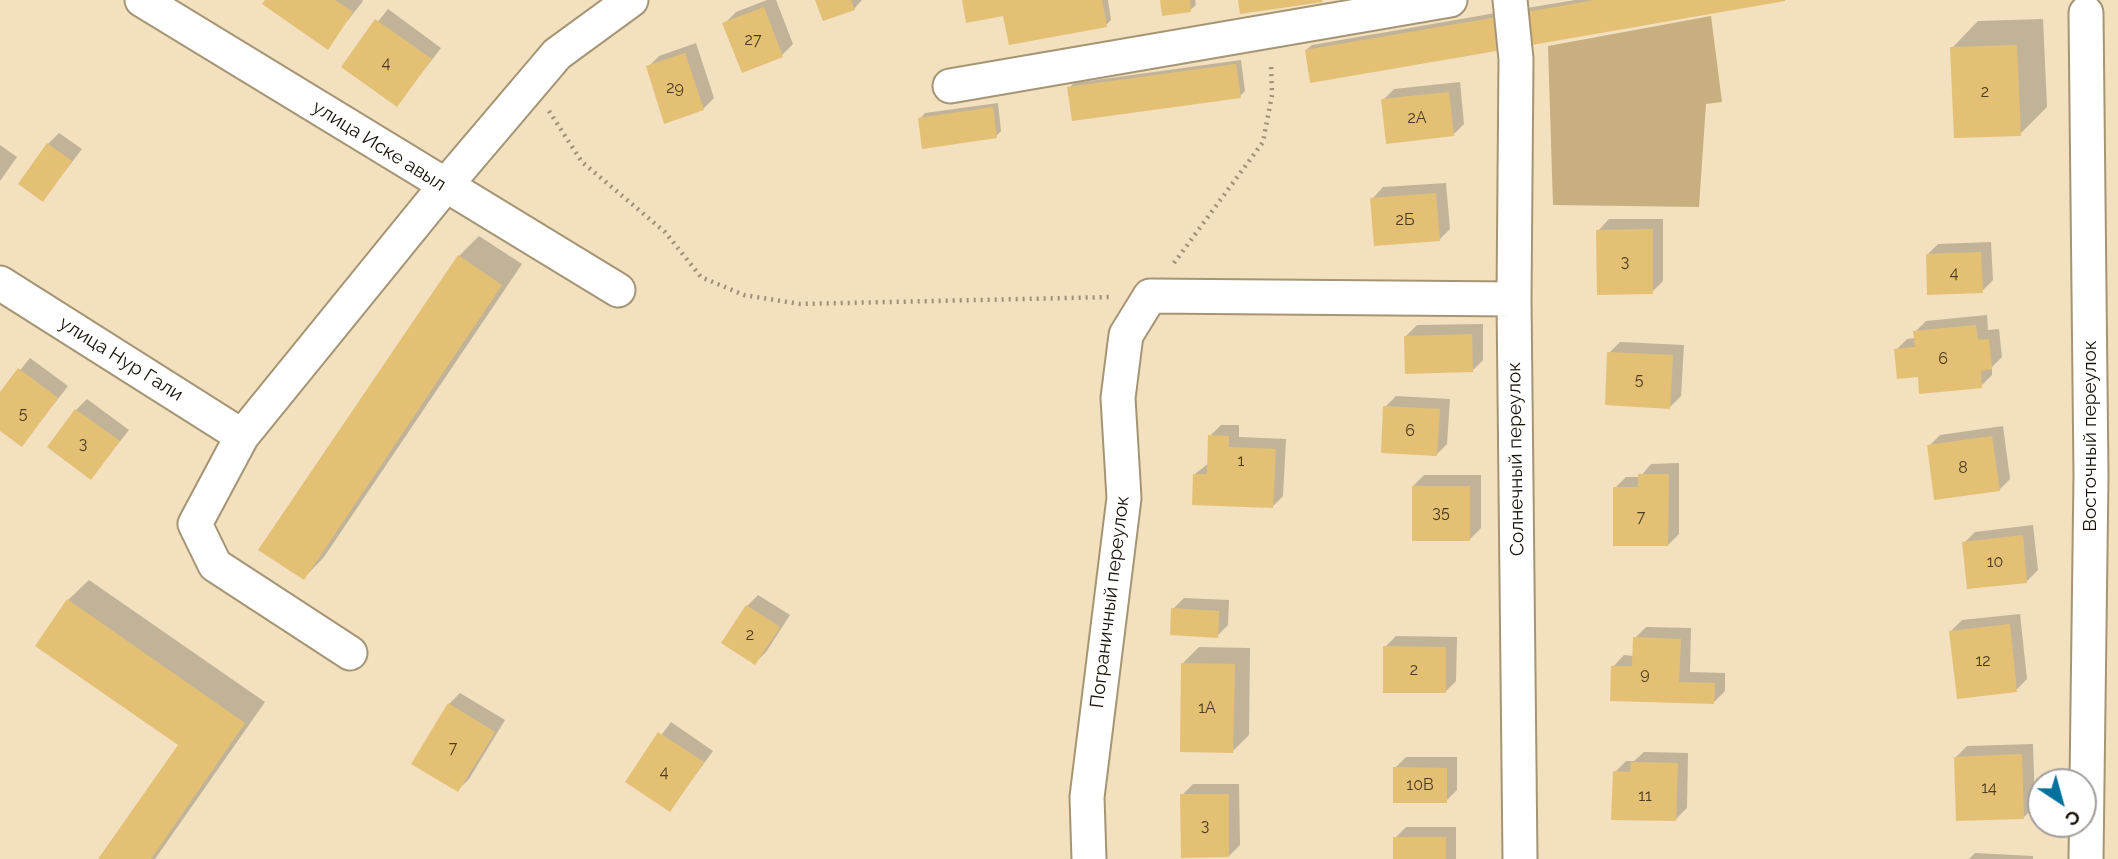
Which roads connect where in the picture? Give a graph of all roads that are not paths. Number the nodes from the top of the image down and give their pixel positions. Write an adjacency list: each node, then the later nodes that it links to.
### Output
1 (142, 0): 7 (street, улица Иске авыл)
2 (631, 0): 7 (street)
3 (1450, 0): 6 (street)
4 (1510, 0): 10 (street, Солнечный переулок)
5 (2086, 13): 15 (street, Восточный переулок)
6 (950, 86)
7 (445, 186): 9 (street, улица Иске авыл); 11 (street)
8 (0, 283): 11 (street, улица Нур Гали)
9 (618, 290)
10 (1514, 299): 13 (street, Пограничный переулок); 14 (street, Солнечный переулок)
11 (242, 436): 12 (street)
12 (350, 653)
13 (1089, 859)
14 (1520, 859)
15 (2087, 859)

